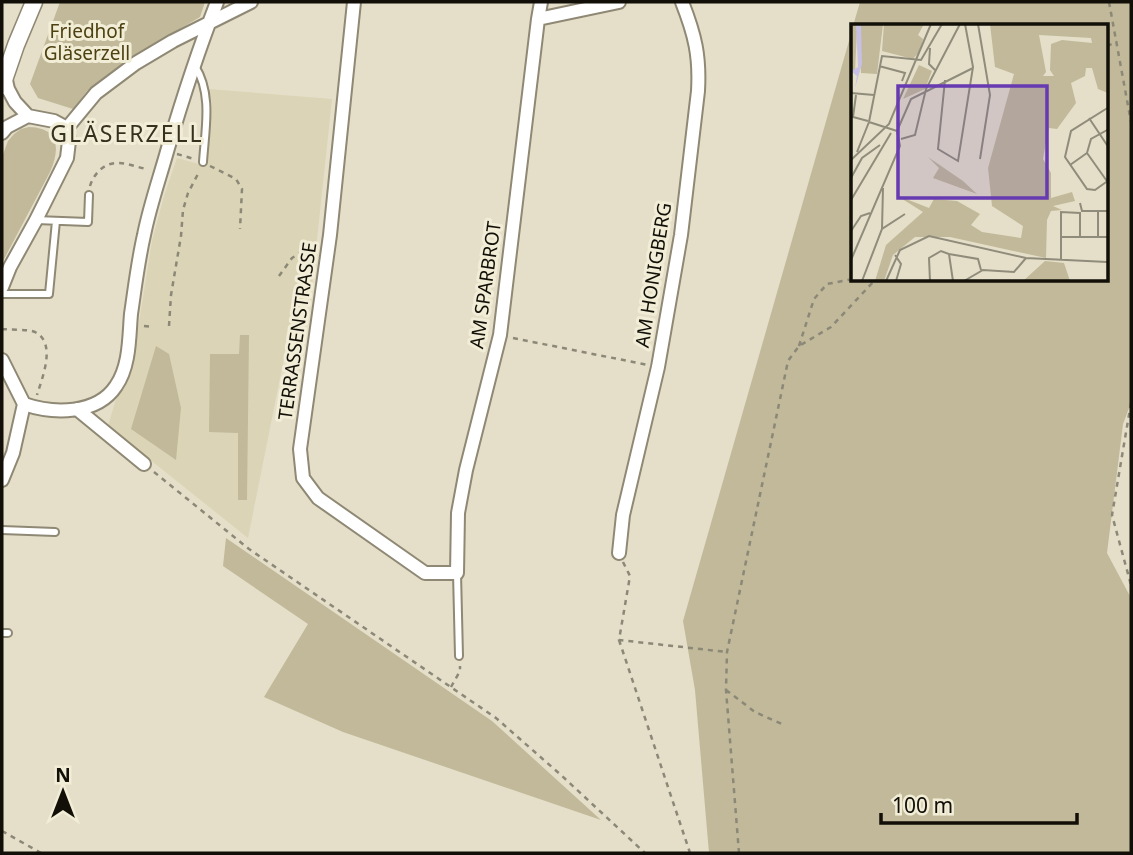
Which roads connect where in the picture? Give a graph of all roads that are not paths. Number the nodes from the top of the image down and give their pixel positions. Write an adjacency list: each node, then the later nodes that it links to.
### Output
1 (34, 2): 11 (main road)
2 (217, 2): 9 (street)
3 (251, 2): 9 (street)
4 (354, 2): 29 (street, TERRASSENSTRASSE)
5 (541, 2): 8 (street, AM SPARBROT)
6 (619, 2): 8 (street)
7 (682, 2): 28 (street, AM HONIGBERG)
8 (538, 19): 29 (street, AM SPARBROT)
9 (208, 24): 10 (street); 13 (street)
10 (194, 64): 15 (lane); 23 (street)
11 (3, 81): 12 (street)
12 (28, 116): 13 (street); 14 (street)
13 (67, 128): 17 (street)
14 (2, 133)
15 (204, 162)
16 (89, 195): 18 (lane)
17 (36, 220): 18 (lane); 19 (street)
18 (56, 221): 20 (lane)
19 (2, 287)
20 (2, 294)
21 (2, 360): 22 (street)
22 (29, 406): 23 (street); 25 (street)
23 (77, 409): 24 (street)
24 (144, 464)
25 (2, 480)
26 (2, 530): 27 (lane)
27 (55, 531)
28 (619, 553)
29 (457, 573): 30 (lane, AM SPARBROT)
30 (460, 656)

